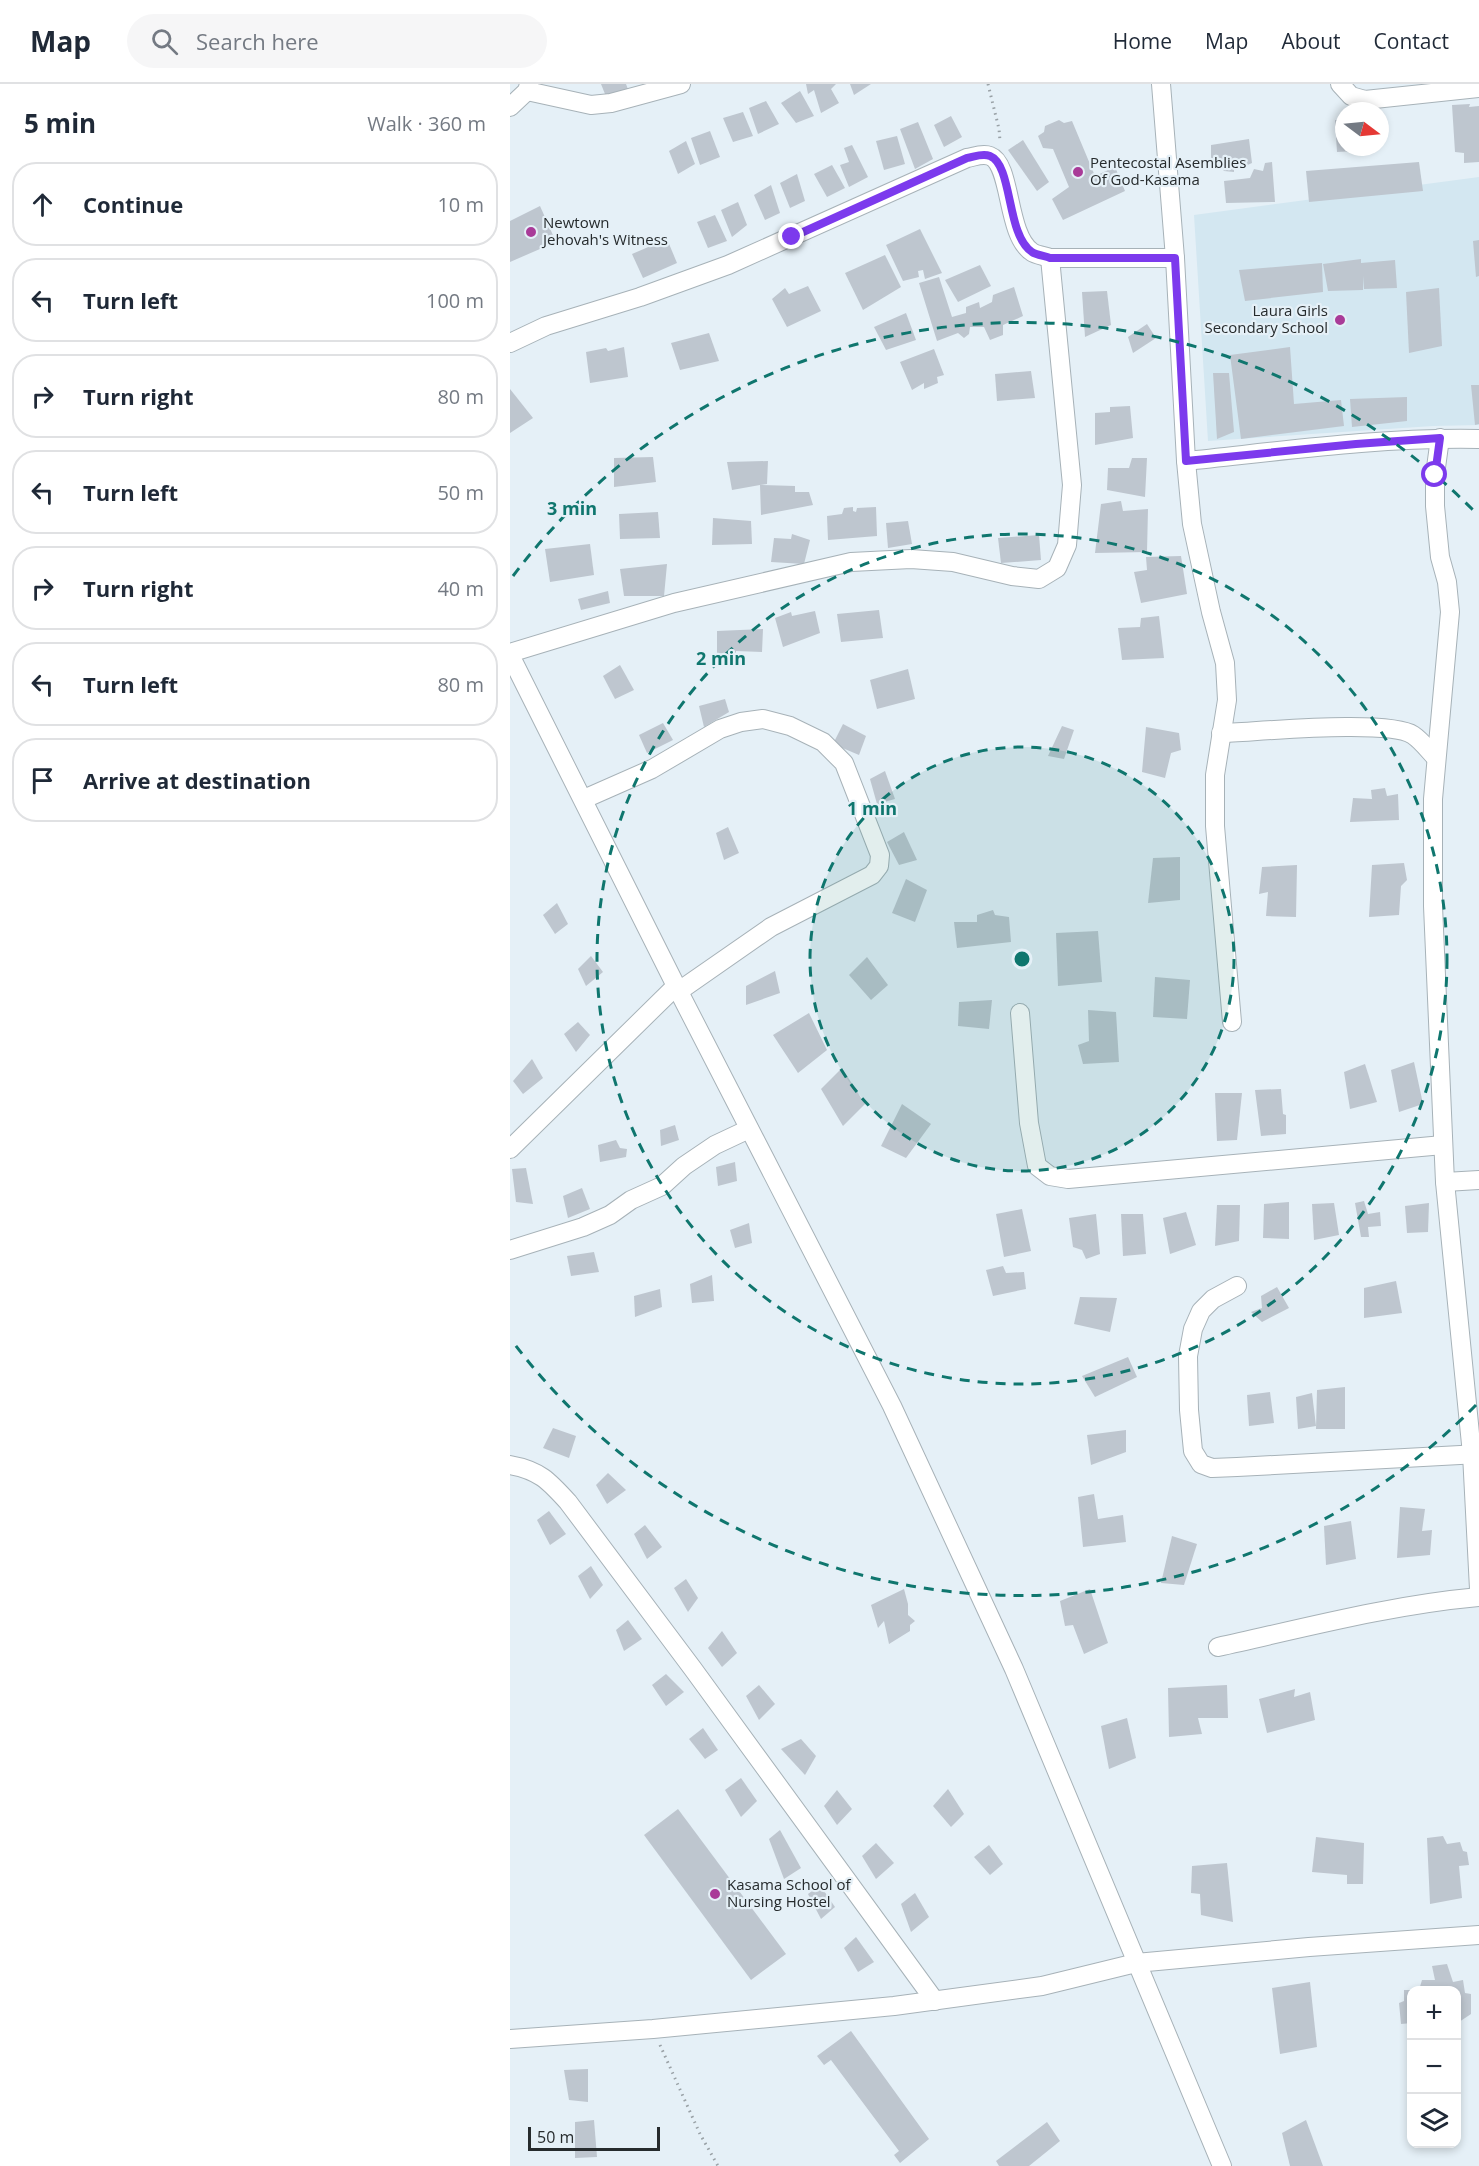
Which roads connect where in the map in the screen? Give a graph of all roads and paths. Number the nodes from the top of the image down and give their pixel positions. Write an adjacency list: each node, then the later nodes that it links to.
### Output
1 (681, 84): 5 (street)
2 (988, 84): 8 (path)
3 (1161, 84): 10 (street)
4 (1340, 84): 6 (street)
5 (528, 87): 7 (street)
6 (1479, 87)
7 (510, 107)
8 (999, 165): 9 (street); 11 (street)
9 (1050, 258): 10 (street); 15 (street)
10 (1175, 258): 14 (street)
11 (510, 343)
12 (1440, 438): 13 (street); 14 (street); 17 (street)
13 (1479, 439)
14 (1186, 461): 16 (street)
15 (510, 654): 18 (street)
16 (1221, 733): 17 (street); 21 (street)
17 (1436, 758): 23 (street)
18 (584, 799): 19 (street); 19 (street)
19 (677, 988): 22 (street); 24 (street)
20 (1020, 1013): 23 (street)
21 (1232, 1022)
22 (749, 1129): 27 (street); 35 (street)
23 (1443, 1145): 26 (street)
24 (510, 1149)
25 (1479, 1180): 26 (street)
26 (1445, 1182): 29 (street)
27 (510, 1250)
28 (1237, 1286): 29 (street)
29 (1476, 1454): 31 (street)
30 (510, 1465): 36 (street)
31 (1479, 1589)
32 (1479, 1597): 33 (street)
33 (1218, 1647)
34 (1479, 1935): 35 (street)
35 (1136, 1963): 36 (street); 40 (street)
36 (935, 2001): 37 (street)
37 (653, 2029): 38 (street); 39 (path)
38 (510, 2039)
39 (717, 2166)
40 (1222, 2166)

